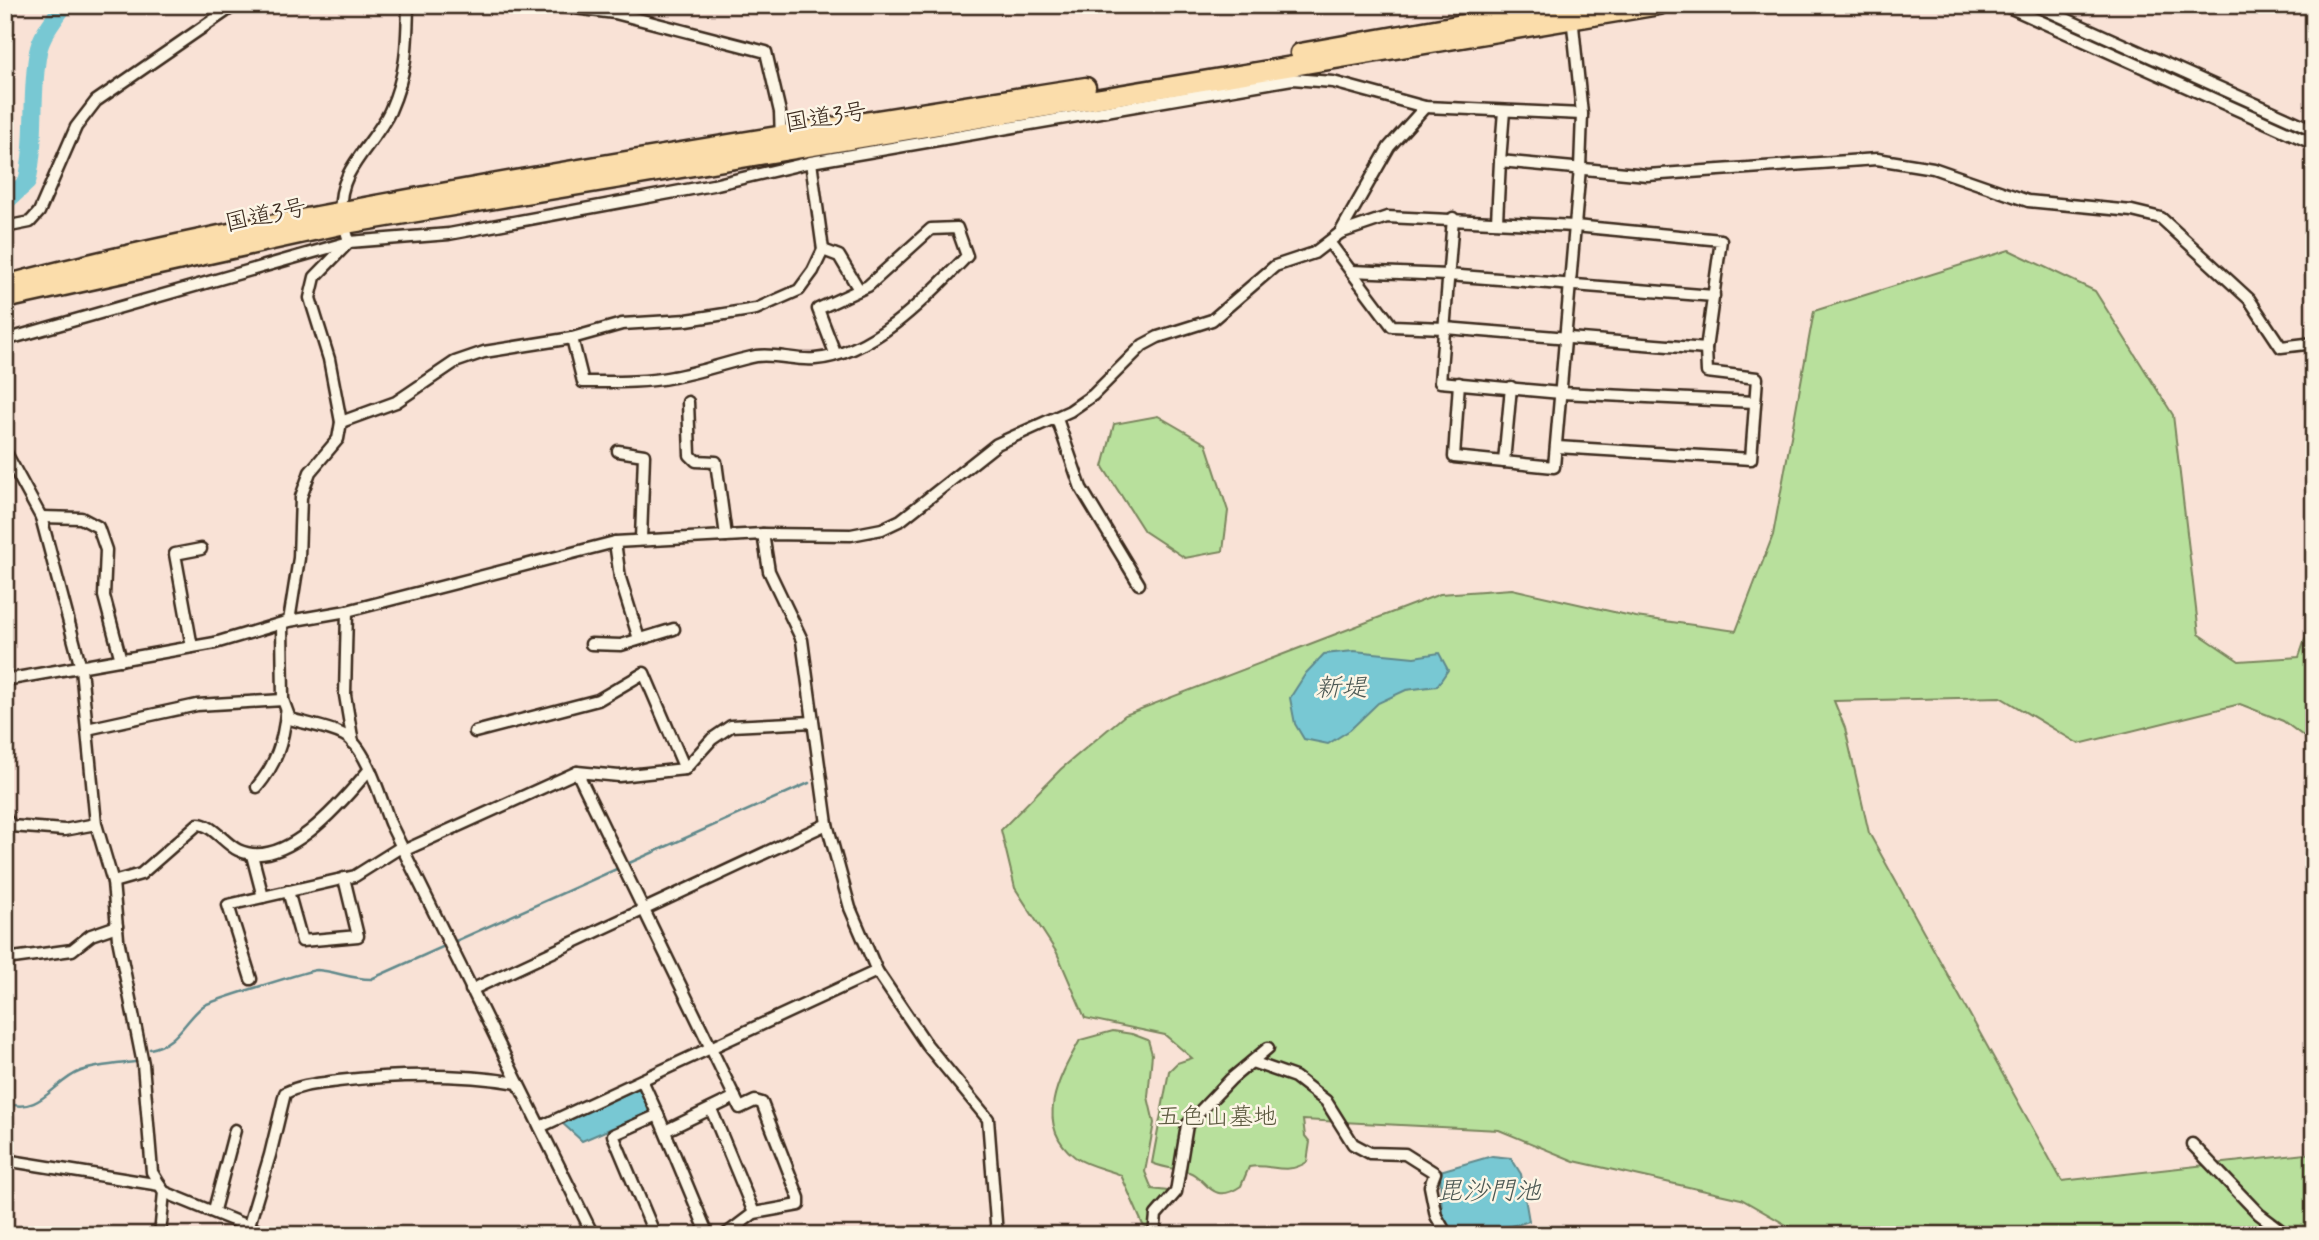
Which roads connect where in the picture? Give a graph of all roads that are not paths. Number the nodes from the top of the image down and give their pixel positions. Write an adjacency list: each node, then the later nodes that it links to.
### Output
1 (234, 5): 22 (street)
2 (408, 5): 18 (street)
3 (548, 5): 12 (street)
4 (1659, 5): 7 (highway, 国道3号)
5 (2004, 5): 13 (street)
6 (2035, 5): 11 (street)
7 (1571, 10): 10 (street); 12 (highway, 国道3号)
8 (1425, 107): 9 (street); 15 (street); 23 (street)
9 (1504, 111): 10 (street); 14 (street)
10 (1582, 114): 17 (street)
11 (2314, 130)
12 (782, 142): 16 (street); 18 (highway, 国道3号)
13 (2314, 144)
14 (1500, 161): 17 (street); 20 (street)
15 (811, 162): 16 (street); 26 (street)
16 (789, 167): 24 (street)
17 (1580, 168): 21 (street); 38 (street)
18 (343, 217): 24 (street); 29 (highway, 国道3号); 33 (highway, 国道3号)
19 (1453, 218): 20 (street); 23 (street); 28 (street)
20 (1497, 221): 21 (street)
21 (1575, 226): 30 (street); 32 (street)
22 (5, 227)
23 (1340, 233): 25 (street)
24 (349, 242): 37 (street); 47 (street)
25 (1329, 242): 27 (street); 46 (street)
26 (823, 250): 31 (street); 35 (street)
27 (1351, 271): 28 (street); 34 (street)
28 (1448, 275): 30 (street); 34 (street)
29 (5, 285)
30 (1570, 286): 32 (street); 36 (street)
31 (858, 288): 40 (street); 40 (street)
32 (1714, 296): 39 (street)
33 (5, 299)
34 (1445, 328): 36 (street); 41 (street)
35 (572, 338): 40 (street); 47 (street)
36 (1565, 339): 39 (street); 43 (street)
37 (5, 340)
38 (2314, 343)
39 (1706, 349): 45 (street)
40 (835, 353)
41 (1459, 383): 42 (street); 51 (street)
42 (1511, 387): 43 (street); 51 (street)
43 (1562, 393): 45 (street); 48 (street)
44 (688, 401): 54 (street)
45 (1755, 402): 48 (street)
46 (1057, 419): 53 (street); 58 (street)
47 (341, 422): 60 (street)
48 (1556, 447): 51 (street)
49 (618, 451): 55 (street)
50 (5, 452): 52 (street)
51 (1504, 463)
52 (41, 517): 65 (street); 66 (street)
53 (764, 534): 54 (street); 70 (street)
54 (726, 536): 55 (street)
55 (642, 540): 56 (street)
56 (615, 542): 59 (street); 62 (street)
57 (201, 550): 64 (street)
58 (1139, 584)
59 (347, 611): 60 (street); 73 (street)
60 (286, 623): 64 (street); 68 (street)
61 (674, 629): 62 (street)
62 (639, 639): 63 (street)
63 (591, 644)
64 (192, 648): 65 (street)
65 (121, 660): 66 (street)
66 (81, 668): 67 (street); 71 (street)
67 (5, 680)
68 (283, 700): 69 (street); 71 (street)
69 (286, 713): 73 (street); 77 (street)
70 (813, 722): 74 (street); 80 (street)
71 (87, 729): 79 (street)
72 (475, 732): 74 (street)
73 (353, 743): 75 (street)
74 (685, 769): 76 (street)
75 (369, 770): 81 (street); 82 (street)
76 (576, 772): 81 (street); 87 (street)
77 (257, 787)
78 (5, 817): 79 (street)
79 (96, 824): 84 (street)
80 (827, 824): 87 (street); 90 (street)
81 (402, 849): 83 (street); 92 (street)
82 (252, 855): 84 (street); 86 (street)
83 (344, 878): 85 (street); 85 (street)
84 (113, 882): 88 (street)
85 (288, 891): 86 (street)
86 (263, 897): 91 (street)
87 (645, 909): 92 (street); 93 (street)
88 (117, 926): 89 (street); 106 (street)
89 (5, 962)
90 (877, 971): 93 (street); 116 (street)
91 (251, 979)
92 (471, 990): 97 (street)
93 (710, 1048): 96 (street); 98 (street)
94 (1268, 1048): 95 (street)
95 (1252, 1062): 117 (street); 118 (street)
96 (642, 1080): 100 (street); 101 (street)
97 (518, 1083): 101 (street); 109 (street)
98 (735, 1097): 99 (street); 108 (street)
99 (711, 1109): 103 (street); 108 (street)
100 (658, 1115): 103 (street); 113 (street)
101 (540, 1127): 112 (street)
102 (235, 1130): 107 (street)
103 (666, 1131): 114 (street)
104 (2192, 1144): 119 (street)
105 (5, 1160): 106 (street)
106 (162, 1189): 107 (street); 110 (street)
107 (214, 1210): 109 (street)
108 (754, 1213): 115 (street)
109 (247, 1230): 111 (street)
110 (160, 1235)
111 (269, 1235)
112 (593, 1235)
113 (655, 1235)
114 (708, 1235)
115 (725, 1235)
116 (998, 1235)
117 (1154, 1235)
118 (1447, 1235)
119 (2287, 1235)

